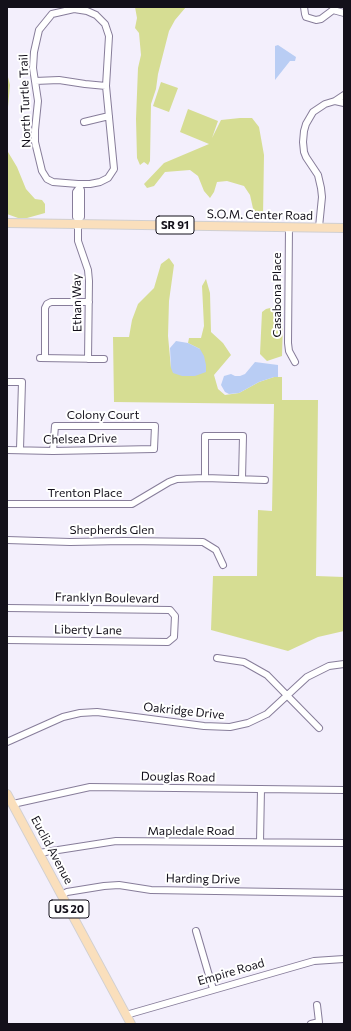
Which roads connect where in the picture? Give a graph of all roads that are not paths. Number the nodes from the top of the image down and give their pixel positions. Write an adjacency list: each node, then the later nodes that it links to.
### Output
1 (304, 7): 2 (street)
2 (332, 9): 3 (street)
3 (344, 13)
4 (35, 81): 5 (street); 5 (street, North Turtle Trail); 11 (street, North Turtle Trail)
5 (106, 86): 9 (street)
6 (344, 95): 7 (street)
7 (335, 101): 8 (street); 15 (street)
8 (344, 103)
9 (109, 116): 10 (street); 11 (street, North Turtle Trail)
10 (84, 122)
11 (78, 186): 12 (street)
12 (78, 222): 13 (main road, S.O.M. Center Road / SR 91); 14 (main road, S.O.M. Center Road / SR 91); 17 (street, Ethan Way)
13 (7, 223)
14 (289, 227): 15 (main road, S.O.M. Center Road / SR 91); 20 (street, Casabona Place)
15 (319, 228): 16 (main road, S.O.M. Center Road / SR 91)
16 (344, 228)
17 (89, 302): 18 (street, Ethan Way); 18 (street)
18 (88, 359): 19 (street)
19 (104, 359)
20 (295, 362)
21 (7, 382): 24 (street)
22 (154, 449): 25 (street, Chelsea Drive); 25 (street, Colony Court)
23 (7, 450): 24 (street, Chelsea Drive)
24 (20, 450): 25 (street, Chelsea Drive)
25 (53, 451)
26 (205, 478): 27 (street, Trenton Place); 27 (street); 29 (street, Trenton Place)
27 (242, 479): 28 (street, Trenton Place)
28 (265, 480)
29 (7, 504)
30 (7, 540): 31 (street, Shepherds Glen)
31 (224, 565)
32 (7, 608): 34 (street, Franklyn Boulevard)
33 (7, 640): 34 (street, Liberty Lane)
34 (168, 642)
35 (217, 658): 37 (street)
36 (344, 664): 37 (street, Oakridge Drive)
37 (287, 696): 38 (street); 39 (street, Oakridge Drive)
38 (319, 728)
39 (7, 742)
40 (261, 789): 41 (street, Douglas Road); 43 (street, Douglas Road); 44 (street)
41 (344, 790)
42 (7, 794): 43 (main road, Euclid Avenue / US 20)
43 (13, 804): 46 (main road, Euclid Avenue / US 20)
44 (260, 842): 45 (street, Mapledale Road); 46 (street, Mapledale Road)
45 (344, 843)
46 (39, 852): 48 (main road, Euclid Avenue / US 20)
47 (344, 893): 48 (street, Harding Drive)
48 (62, 895): 53 (main road, Euclid Avenue / US 20)
49 (196, 931): 51 (street)
50 (344, 959): 51 (street, Empire Road)
51 (213, 989): 53 (street, Empire Road)
52 (317, 1005): 55 (street)
53 (126, 1015): 54 (main road, Euclid Avenue / US 20)
54 (131, 1024)
55 (311, 1024)

